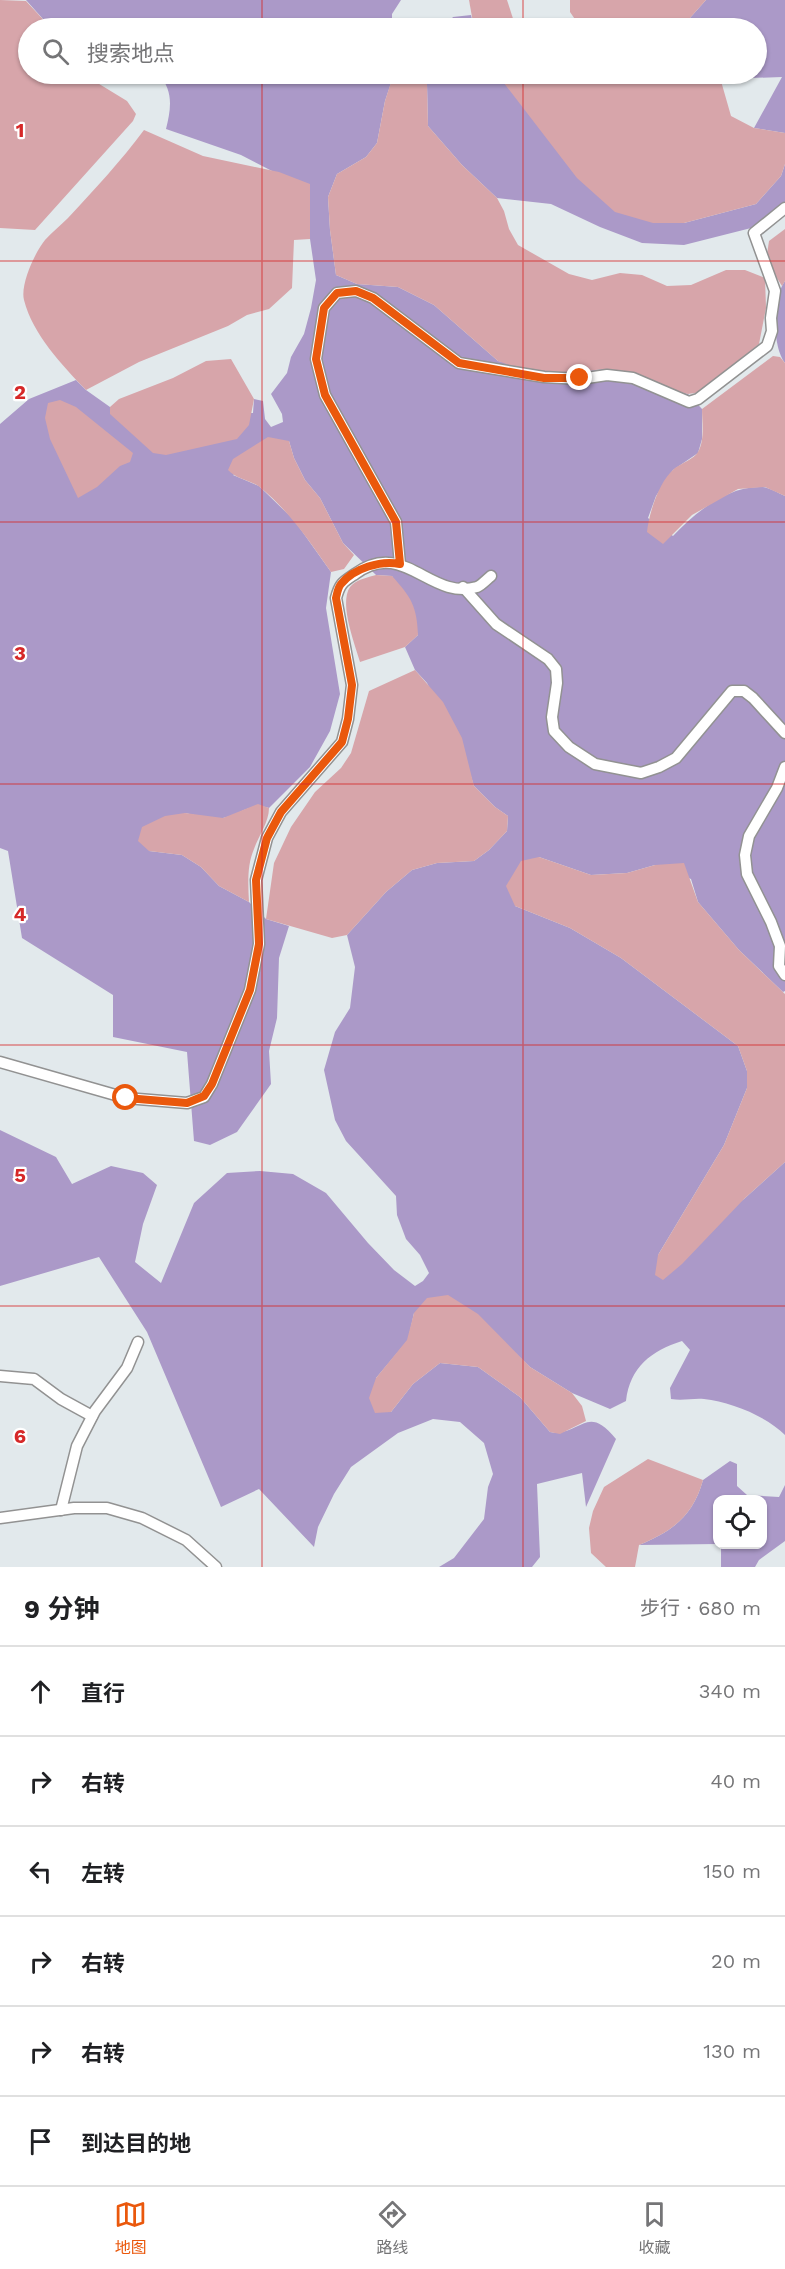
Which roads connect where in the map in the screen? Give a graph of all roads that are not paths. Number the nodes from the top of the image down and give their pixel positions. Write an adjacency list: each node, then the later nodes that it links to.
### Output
1 (785, 208): 2 (street)
2 (400, 564): 4 (street); 8 (street)
3 (491, 576): 4 (street)
4 (463, 587): 5 (street)
5 (785, 733)
6 (785, 767): 7 (street)
7 (785, 975)
8 (0, 1062)
9 (138, 1342): 11 (street)
10 (0, 1376): 11 (street)
11 (92, 1416): 12 (street)
12 (61, 1510): 13 (street); 14 (street)
13 (0, 1518)
14 (216, 1567)

